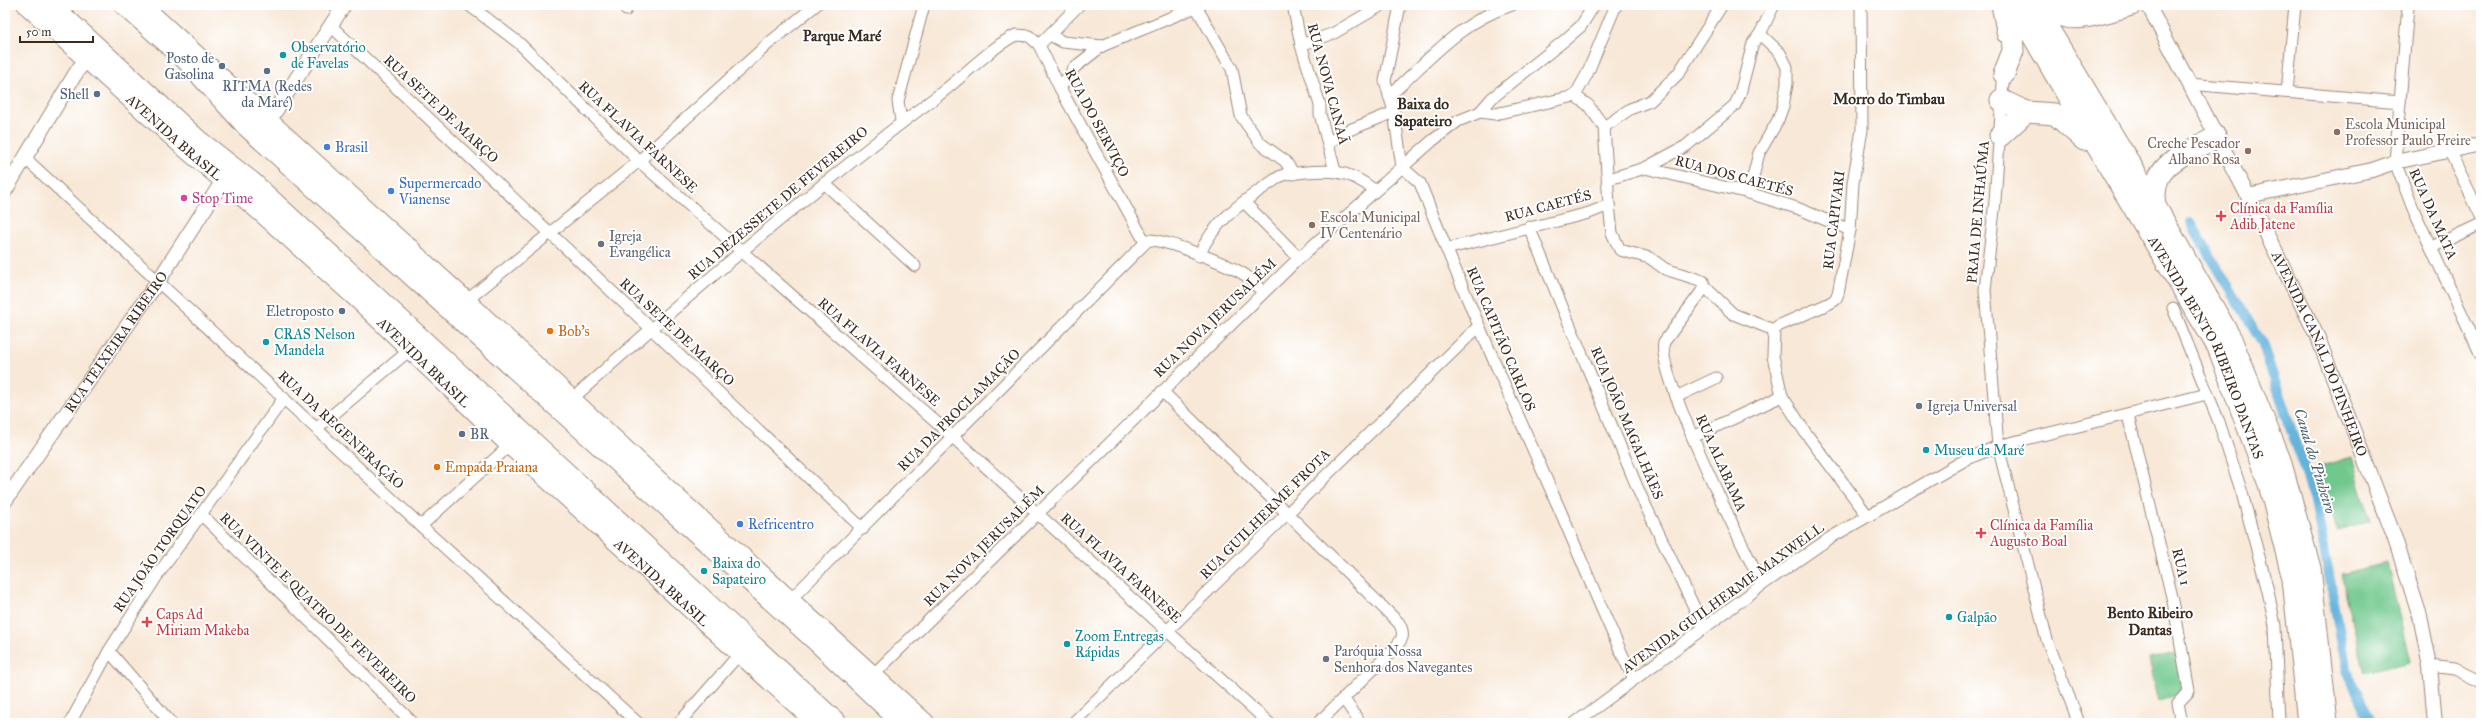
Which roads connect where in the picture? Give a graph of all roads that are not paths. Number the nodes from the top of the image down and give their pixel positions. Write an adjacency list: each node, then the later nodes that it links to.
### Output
1 (27, 5): 35 (highway, AVENIDA BRASIL)
2 (50, 5): 117 (highway, AVENIDA BRASIL)
3 (125, 5): 91 (highway)
4 (142, 5): 47 (highway)
5 (344, 5): 29 (street)
6 (469, 5): 57 (street, RUA FLAVIA FARNESE)
7 (816, 5): 57 (street)
8 (924, 5): 48 (street)
9 (1080, 5): 31 (street)
10 (1293, 5): 33 (street, RUA NOVA CANAÃ)
11 (1382, 5): 33 (street)
12 (1400, 5): 40 (street)
13 (1512, 5): 40 (street)
14 (1594, 5): 45 (street, RUA NOVA JERUSALÉM)
15 (1616, 5): 41 (street)
16 (1722, 5): 49 (street)
17 (1774, 5): 30 (street)
18 (1861, 5): 76 (street, RUA CAPIVARI)
19 (1997, 5): 36 (street, PRAIA DE INHAÚMA)
20 (2011, 5): 36 (highway)
21 (2015, 5): 56 (highway, AVENIDA BENTO RIBEIRO DANTAS)
22 (2034, 5): 71 (highway, AVENIDA BENTO RIBEIRO DANTAS)
23 (2044, 5): 24 (highway)
24 (2130, 5)
25 (2148, 5): 37 (street, AVENIDA CANAL DO PINHEIRO)
26 (2295, 5): 39 (street)
27 (2408, 5): 43 (street, RUA DA MATA)
28 (1197, 6): 34 (street); 62 (street)
29 (330, 25): 47 (street); 77 (street, RUA SETE DE MARÇO)
30 (1760, 34): 60 (street); 68 (street)
31 (1050, 35): 32 (street); 34 (street)
32 (1039, 45): 38 (street, RUA DO SERVIÇO); 48 (street, RUA DEZESSETE DE FEVEREIRO)
33 (1301, 45): 52 (street, RUA NOVA CANAÃ)
34 (1102, 46): 38 (street)
35 (89, 60): 55 (street); 63 (highway, AVENIDA BRASIL)
36 (2004, 74): 42 (street, PRAIA DE INHAÚMA)
37 (2189, 84): 39 (street); 51 (street, AVENIDA CANAL DO PINHEIRO)
38 (1060, 88): 78 (street, RUA DO SERVIÇO)
39 (2287, 92): 43 (street)
40 (1389, 96): 44 (street)
41 (1575, 96): 45 (street); 49 (street)
42 (2002, 100): 46 (highway); 50 (street, PRAIA DE INHAÚMA)
43 (2400, 102): 58 (street, RUA DA MATA)
44 (1394, 112): 52 (street); 59 (street)
45 (1480, 112): 59 (street, RUA NOVA JERUSALÉM)
46 (2026, 112): 50 (highway); 56 (highway)
47 (269, 121): 80 (highway)
48 (902, 121): 65 (street, RUA DEZESSETE DE FEVEREIRO)
49 (1604, 127): 64 (street, RUA CAETÉS)
50 (2000, 136): 109 (street, PRAIA DE INHAÚMA)
51 (2216, 137): 69 (street, AVENIDA CANAL DO PINHEIRO); 71 (highway)
52 (1328, 144): 61 (street, RUA NOVA CANAÃ)
53 (2481, 144): 54 (street)
54 (2450, 152): 58 (street); 73 (street)
55 (25, 158): 67 (street); 86 (street, RUA DA REGENERAÇÃO)
56 (2104, 160): 146 (highway, AVENIDA BENTO RIBEIRO DANTAS)
57 (639, 161): 77 (street); 82 (street, RUA FLAVIA FARNESE)
58 (2395, 162): 69 (street); 79 (street, RUA DA MATA)
59 (1402, 167): 66 (street, RUA NOVA JERUSALÉM); 81 (street, RUA CAPITÃO CARLOS)
60 (1646, 168): 64 (street); 68 (street, RUA DOS CAETÉS)
61 (1335, 170): 62 (street); 66 (street)
62 (1294, 174): 70 (street)
63 (224, 179): 86 (street, RUA TEIXEIRA RIBEIRO); 89 (highway, AVENIDA BRASIL)
64 (1609, 179): 72 (street, RUA CAETÉS)
65 (824, 184): 82 (street, RUA DEZESSETE DE FEVEREIRO); 85 (street)
66 (1374, 190): 84 (street, RUA NOVA JERUSALÉM)
67 (5, 191)
68 (1749, 193): 76 (street, RUA DOS CAETÉS)
69 (2248, 196): 124 (street, AVENIDA CANAL DO PINHEIRO)
70 (1244, 202): 83 (street); 84 (street)
71 (2154, 204): 147 (highway, AVENIDA BENTO RIBEIRO DANTAS)
72 (1609, 205): 75 (street, RUA CAETÉS); 87 (street)
73 (2481, 216)
74 (2481, 224): 79 (street)
75 (1529, 226): 81 (street, RUA CAETÉS); 120 (street, RUA JOÃO MAGALHÃES)
76 (1850, 230): 94 (street, RUA CAPIVARI)
77 (551, 234): 91 (street); 93 (street, RUA SETE DE MARÇO)
78 (1147, 241): 83 (street); 107 (street, RUA DA PROCLAMAÇÃO)
79 (2432, 247): 96 (street, RUA DA MATA)
80 (409, 249): 91 (highway)
81 (1446, 249): 92 (street, RUA CAPITÃO CARLOS)
82 (741, 253): 93 (street, RUA DEZESSETE DE FEVEREIRO); 107 (street, RUA FLAVIA FARNESE)
83 (1199, 256): 88 (street)
84 (1299, 258): 88 (street, RUA NOVA JERUSALÉM)
85 (915, 266)
86 (159, 280): 102 (street, RUA DA REGENERAÇÃO); 110 (street, RUA TEIXEIRA RIBEIRO)
87 (1705, 287): 94 (street); 101 (street, RUA ALABAMA)
88 (1263, 292): 98 (street, RUA NOVA JERUSALÉM)
89 (359, 300): 95 (highway, AVENIDA BRASIL); 117 (highway)
90 (2173, 308): 99 (street)
91 (463, 310): 103 (highway); 136 (highway)
92 (1478, 327): 111 (street, RUA GUILHERME FROTA); 126 (street, RUA CAPITÃO CARLOS)
93 (651, 328): 103 (street, RUA DEZESSETE DE FEVEREIRO); 116 (street, RUA SETE DE MARÇO)
94 (1774, 330): 100 (street)
95 (411, 349): 105 (street); 108 (highway, AVENIDA BRASIL)
96 (2480, 352)
97 (1716, 378): 101 (street)
98 (1162, 391): 111 (street); 112 (street, RUA NOVA JERUSALÉM)
99 (2207, 394): 104 (street, AVENIDA GUILHERME MAXWELL); 145 (street)
100 (1782, 396): 106 (street); 114 (street)
101 (1676, 397): 106 (street, RUA ALABAMA)
102 (284, 398): 105 (street, RUA DA REGENERAÇÃO); 113 (street, RUA JOÃO TORQUATO)
103 (571, 400): 119 (highway)
104 (2128, 415): 109 (street, AVENIDA GUILHERME MAXWELL); 144 (street, RUA 1)
105 (317, 428): 115 (street, RUA DA REGENERAÇÃO)
106 (1693, 437): 118 (street, RUA ALABAMA)
107 (954, 438): 112 (street, RUA FLAVIA FARNESE); 116 (street, RUA DA PROCLAMAÇÃO)
108 (510, 445): 115 (street); 123 (highway, AVENIDA BRASIL)
109 (1998, 446): 114 (street, AVENIDA GUILHERME MAXWELL); 143 (street, PRAIA DE INHAÚMA)
110 (5, 502)
111 (1288, 512): 121 (street, RUA GUILHERME FROTA); 128 (street)
112 (1038, 514): 121 (street, RUA FLAVIA FARNESE); 125 (street, RUA NOVA JERUSALÉM)
113 (202, 515): 122 (street, RUA JOÃO TORQUATO); 131 (street, RUA VINTE E QUATRO DE FEVEREIRO)
114 (1868, 516): 118 (street, AVENIDA GUILHERME MAXWELL)
115 (421, 526): 132 (street, RUA DA REGENERAÇÃO)
116 (863, 529): 119 (street, RUA DA PROCLAMAÇÃO)
117 (630, 534): 135 (highway, AVENIDA BRASIL)
118 (1762, 585): 120 (street, AVENIDA GUILHERME MAXWELL)
119 (790, 600): 125 (highway)
120 (1704, 628): 126 (street, AVENIDA GUILHERME MAXWELL)
121 (1169, 631): 138 (street, RUA GUILHERME FROTA); 139 (street, RUA FLAVIA FARNESE)
122 (109, 651): 129 (street, RUA JOÃO TORQUATO); 130 (street)
123 (741, 652): 133 (street); 134 (highway, AVENIDA BRASIL)
124 (2430, 666): 127 (street); 148 (street, AVENIDA CANAL DO PINHEIRO)
125 (873, 675): 137 (highway)
126 (1634, 679): 142 (street, AVENIDA GUILHERME MAXWELL)
127 (2481, 682)
128 (1344, 699): 140 (street); 141 (street)
129 (70, 723)
130 (171, 723)
131 (413, 723)
132 (638, 723)
133 (679, 723)
134 (818, 723)
135 (836, 723)
136 (902, 723)
137 (926, 723)
138 (1073, 723)
139 (1269, 723)
140 (1318, 723)
141 (1360, 723)
142 (1575, 723)
143 (2079, 723)
144 (2182, 723)
145 (2279, 723)
146 (2308, 723)
147 (2327, 723)
148 (2434, 723)

